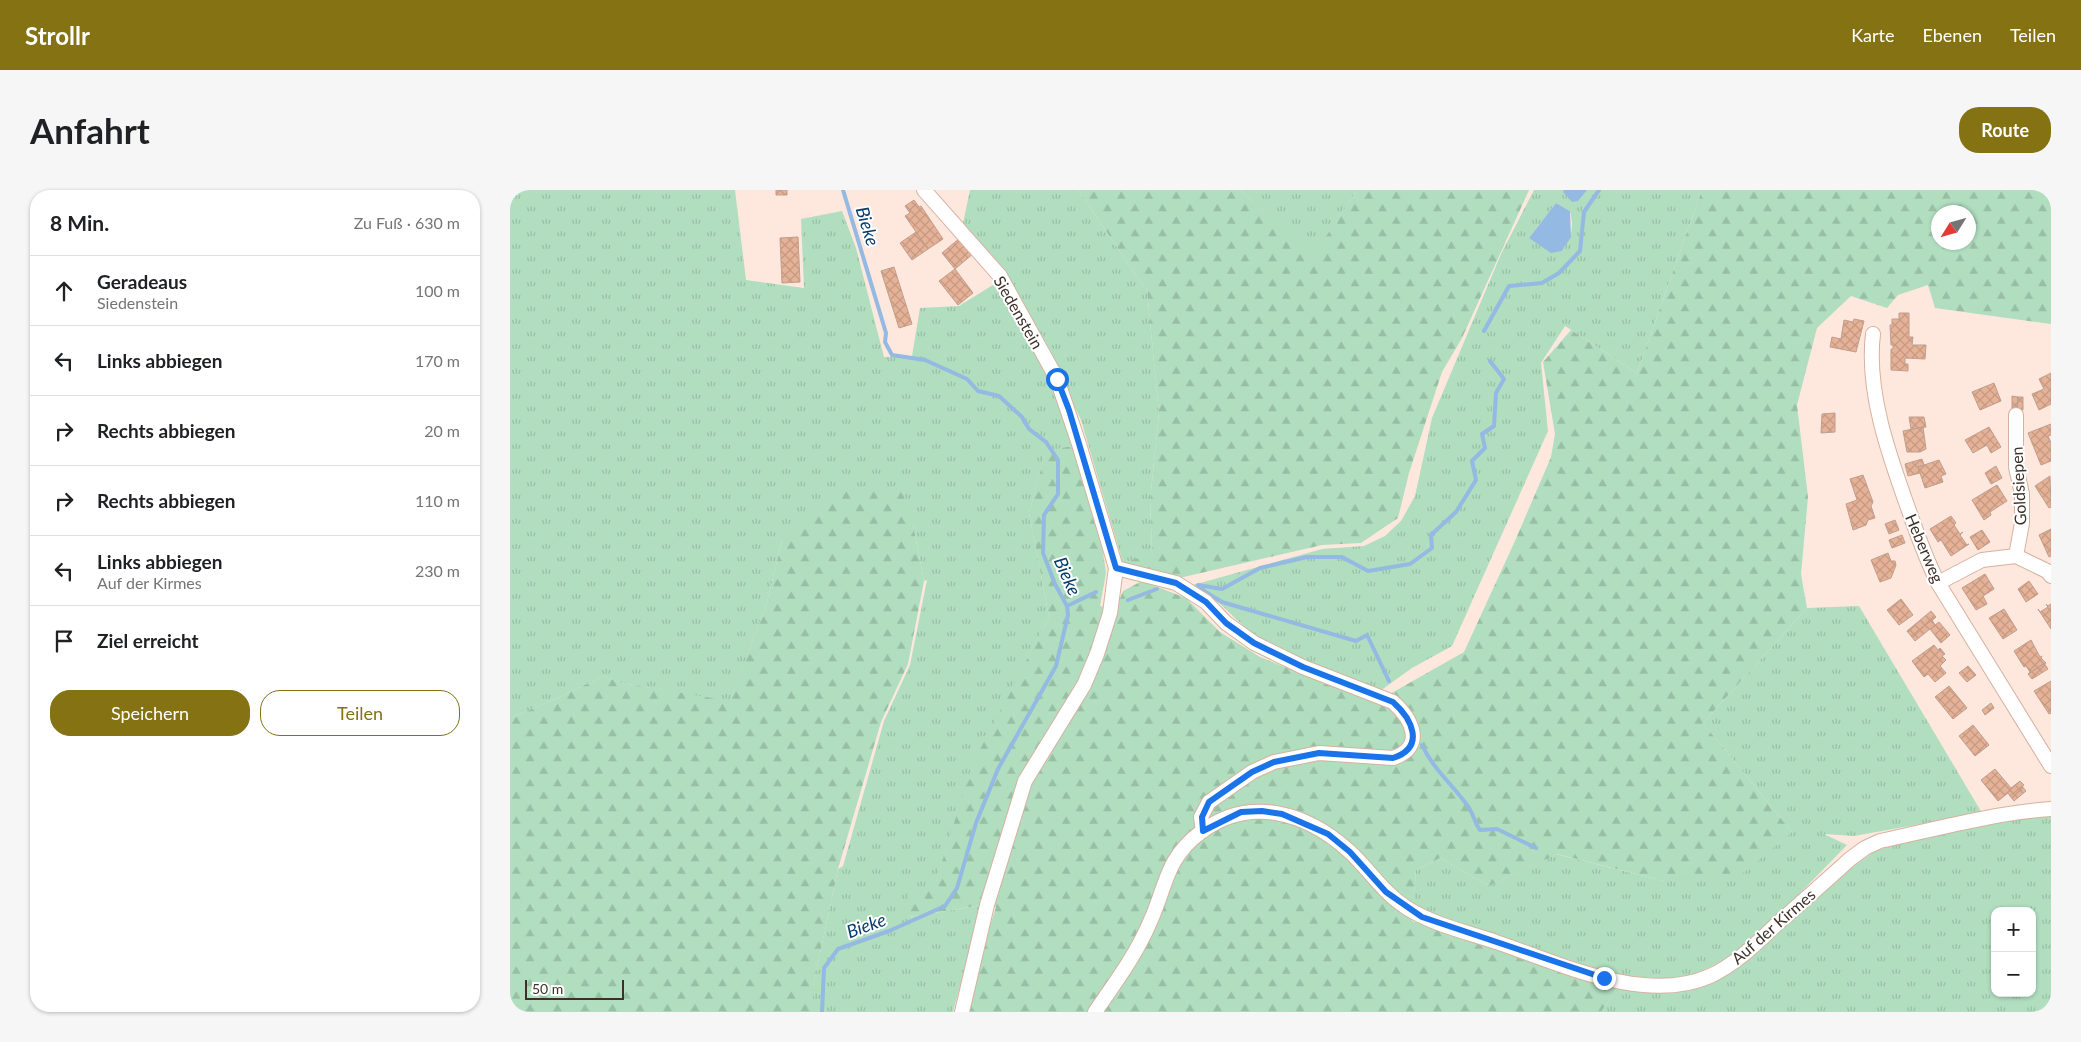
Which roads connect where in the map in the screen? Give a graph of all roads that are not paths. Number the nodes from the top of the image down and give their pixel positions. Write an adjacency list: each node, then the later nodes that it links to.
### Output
1 (924, 190): 5 (street, Siedenstein)
2 (1873, 334): 7 (street, Heberweg)
3 (2016, 414): 4 (street, Goldsiepen)
4 (2016, 556): 6 (street); 7 (street)
5 (1116, 568): 10 (street); 11 (street)
6 (2051, 576)
7 (1938, 583): 8 (street, Heberweg)
8 (2051, 766)
9 (2051, 809): 10 (street, Auf der Kirmes)
10 (1203, 831): 12 (street, Auf der Kirmes)
11 (962, 1012)
12 (1095, 1012)

